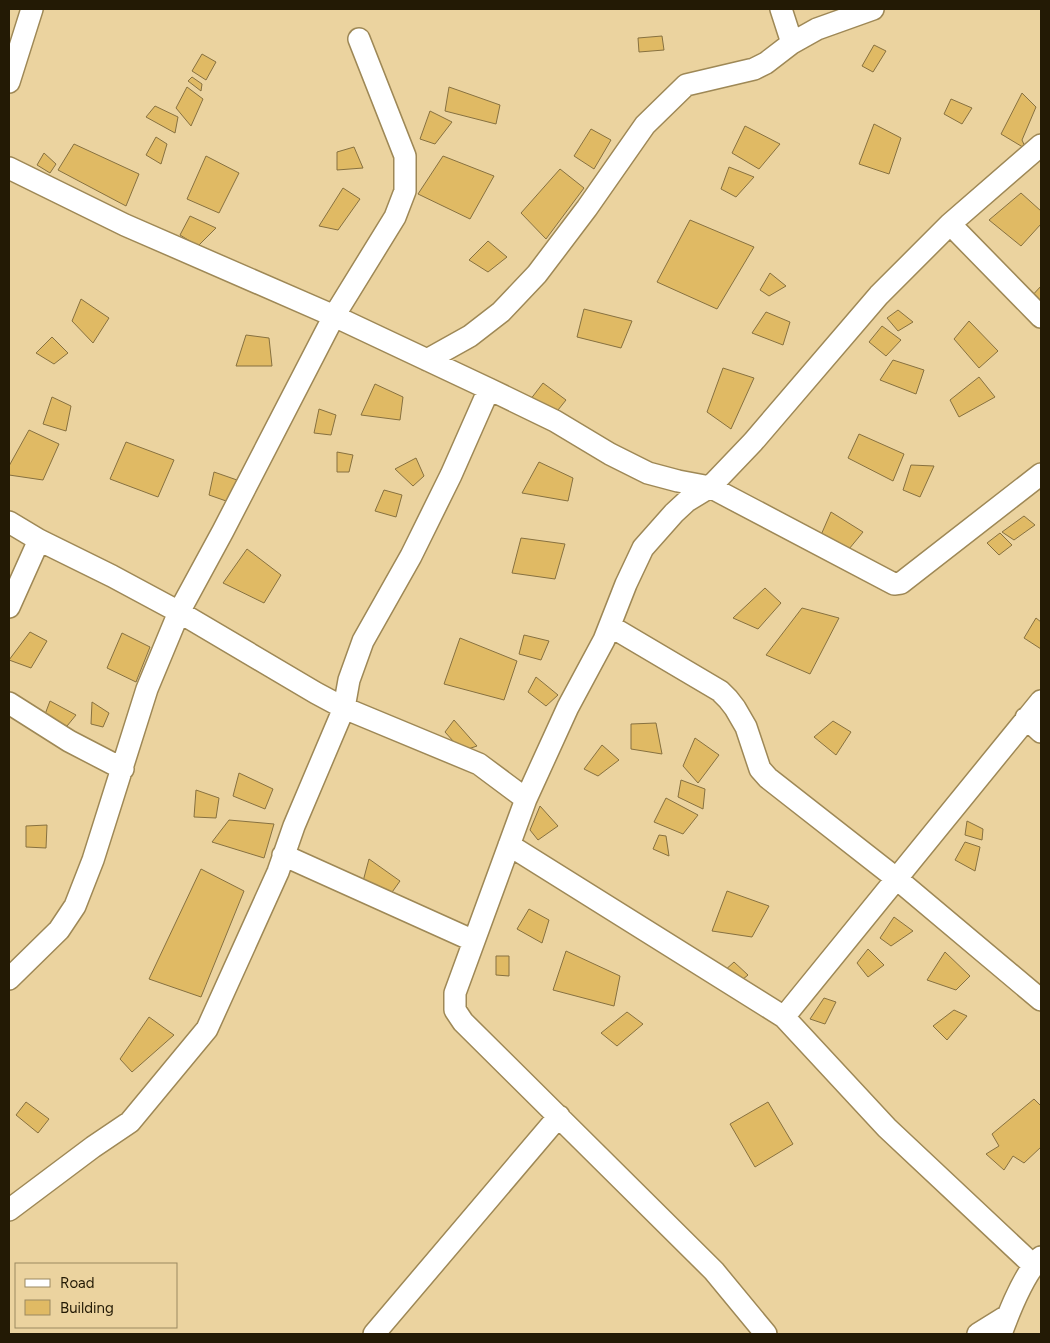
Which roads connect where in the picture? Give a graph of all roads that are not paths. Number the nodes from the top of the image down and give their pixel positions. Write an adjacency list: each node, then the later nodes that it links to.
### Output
1 (32, 9): 6 (street)
2 (781, 9): 5 (street)
3 (874, 9): 5 (street)
4 (358, 39): 10 (street)
5 (792, 43): 12 (street)
6 (9, 82)
7 (1041, 145): 9 (street)
8 (9, 168): 10 (street)
9 (950, 224): 11 (street); 15 (street)
10 (334, 316): 12 (street); 19 (street)
11 (1041, 317)
12 (427, 360): 13 (street)
13 (489, 389): 15 (street); 23 (street)
14 (1041, 474): 15 (street)
15 (710, 487): 20 (street)
16 (9, 522): 17 (street)
17 (39, 540): 18 (street); 19 (street)
18 (9, 608)
19 (179, 612): 23 (street); 25 (street)
20 (610, 626): 26 (street); 29 (street)
21 (1041, 701): 24 (street)
22 (9, 703): 25 (street)
23 (344, 708): 26 (street); 28 (street)
24 (1034, 725): 29 (street)
25 (123, 769): 31 (street)
26 (526, 799): 27 (street)
27 (509, 845): 30 (street); 33 (street)
28 (284, 855): 30 (street); 35 (street)
29 (897, 879): 32 (street); 33 (street)
30 (474, 941): 34 (street)
31 (9, 979)
32 (1041, 1000)
33 (784, 1017): 36 (street)
34 (559, 1116): 38 (street); 39 (street)
35 (9, 1210)
36 (1037, 1261): 37 (street)
37 (1004, 1325): 40 (street)
38 (374, 1334)
39 (766, 1334)
40 (978, 1334)

